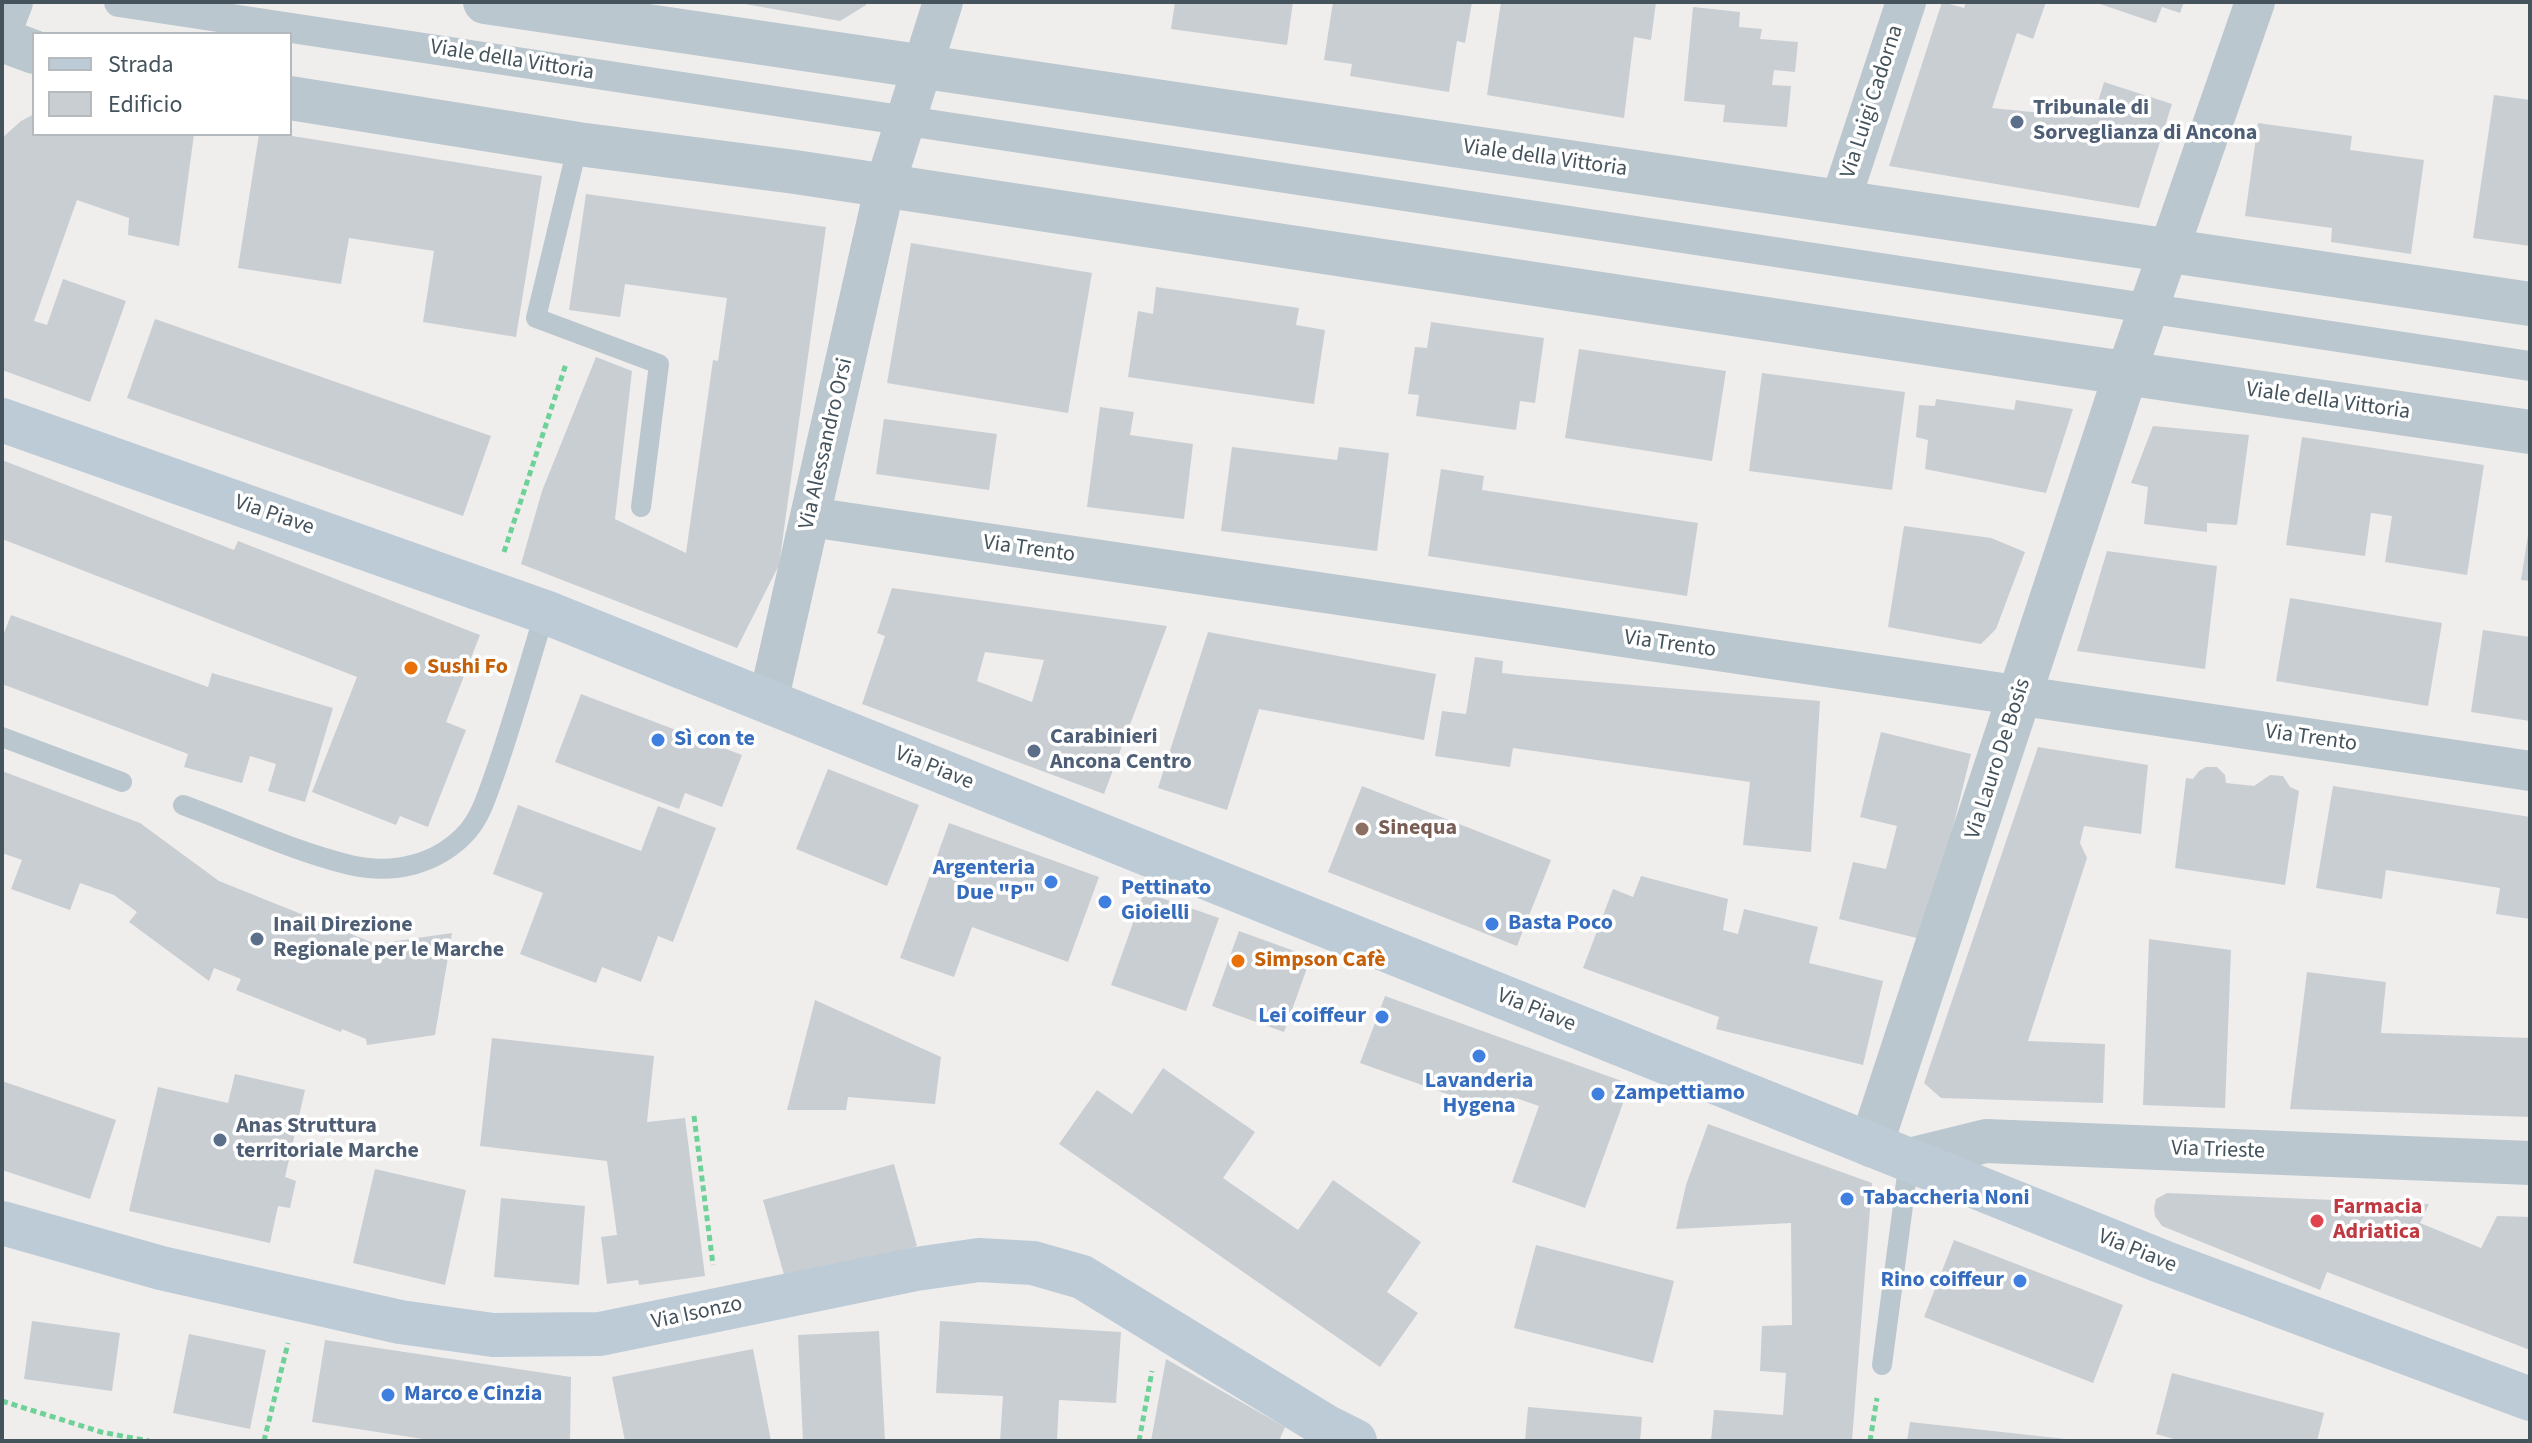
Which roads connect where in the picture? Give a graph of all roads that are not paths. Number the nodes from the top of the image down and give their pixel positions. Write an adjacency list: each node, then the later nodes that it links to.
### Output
1 (11, 2): 7 (street)
2 (119, 2): 12 (street, Viale della Vittoria)
3 (485, 2): 10 (street, Viale della Vittoria)
4 (943, 2): 10 (street)
5 (1906, 2): 15 (street, Via Luigi Cadorna)
6 (2255, 2): 16 (street)
7 (2, 25)
8 (2, 40): 9 (street)
9 (32, 51)
10 (923, 66): 12 (street); 15 (street, Viale della Vittoria)
11 (292, 98): 13 (street, Viale della Vittoria)
12 (906, 121): 14 (street); 18 (street, Viale della Vittoria)
13 (578, 144): 14 (street, Viale della Vittoria); 23 (lane)
14 (885, 185): 20 (street, Viale della Vittoria); 24 (street, Via Alessandro Orsi)
15 (1840, 202): 16 (street, Viale della Vittoria)
16 (2168, 251): 17 (street, Viale della Vittoria); 18 (street)
17 (2530, 304)
18 (2148, 308): 19 (street, Viale della Vittoria); 20 (street)
19 (2530, 366)
20 (2126, 373): 22 (street, Viale della Vittoria); 26 (street, Via Lauro De Bosis)
21 (2, 420): 25 (main road, Via Piave)
22 (2530, 432)
23 (641, 507)
24 (810, 517): 26 (street, Via Trento); 27 (street, Via Alessandro Orsi)
25 (545, 612): 27 (main road, Via Piave); 31 (lane)
26 (2020, 696): 29 (street, Via Trento); 32 (street, Via Lauro De Bosis)
27 (768, 702): 32 (main road, Via Piave)
28 (2, 737): 30 (lane)
29 (2530, 771)
30 (122, 782)
31 (183, 805)
32 (1890, 1153): 33 (street, Via Trieste); 35 (lane); 36 (main road, Via Piave)
33 (2530, 1163)
34 (2, 1223): 37 (main road, Via Isonzo)
35 (1882, 1365)
36 (2530, 1399)
37 (1355, 1441)

